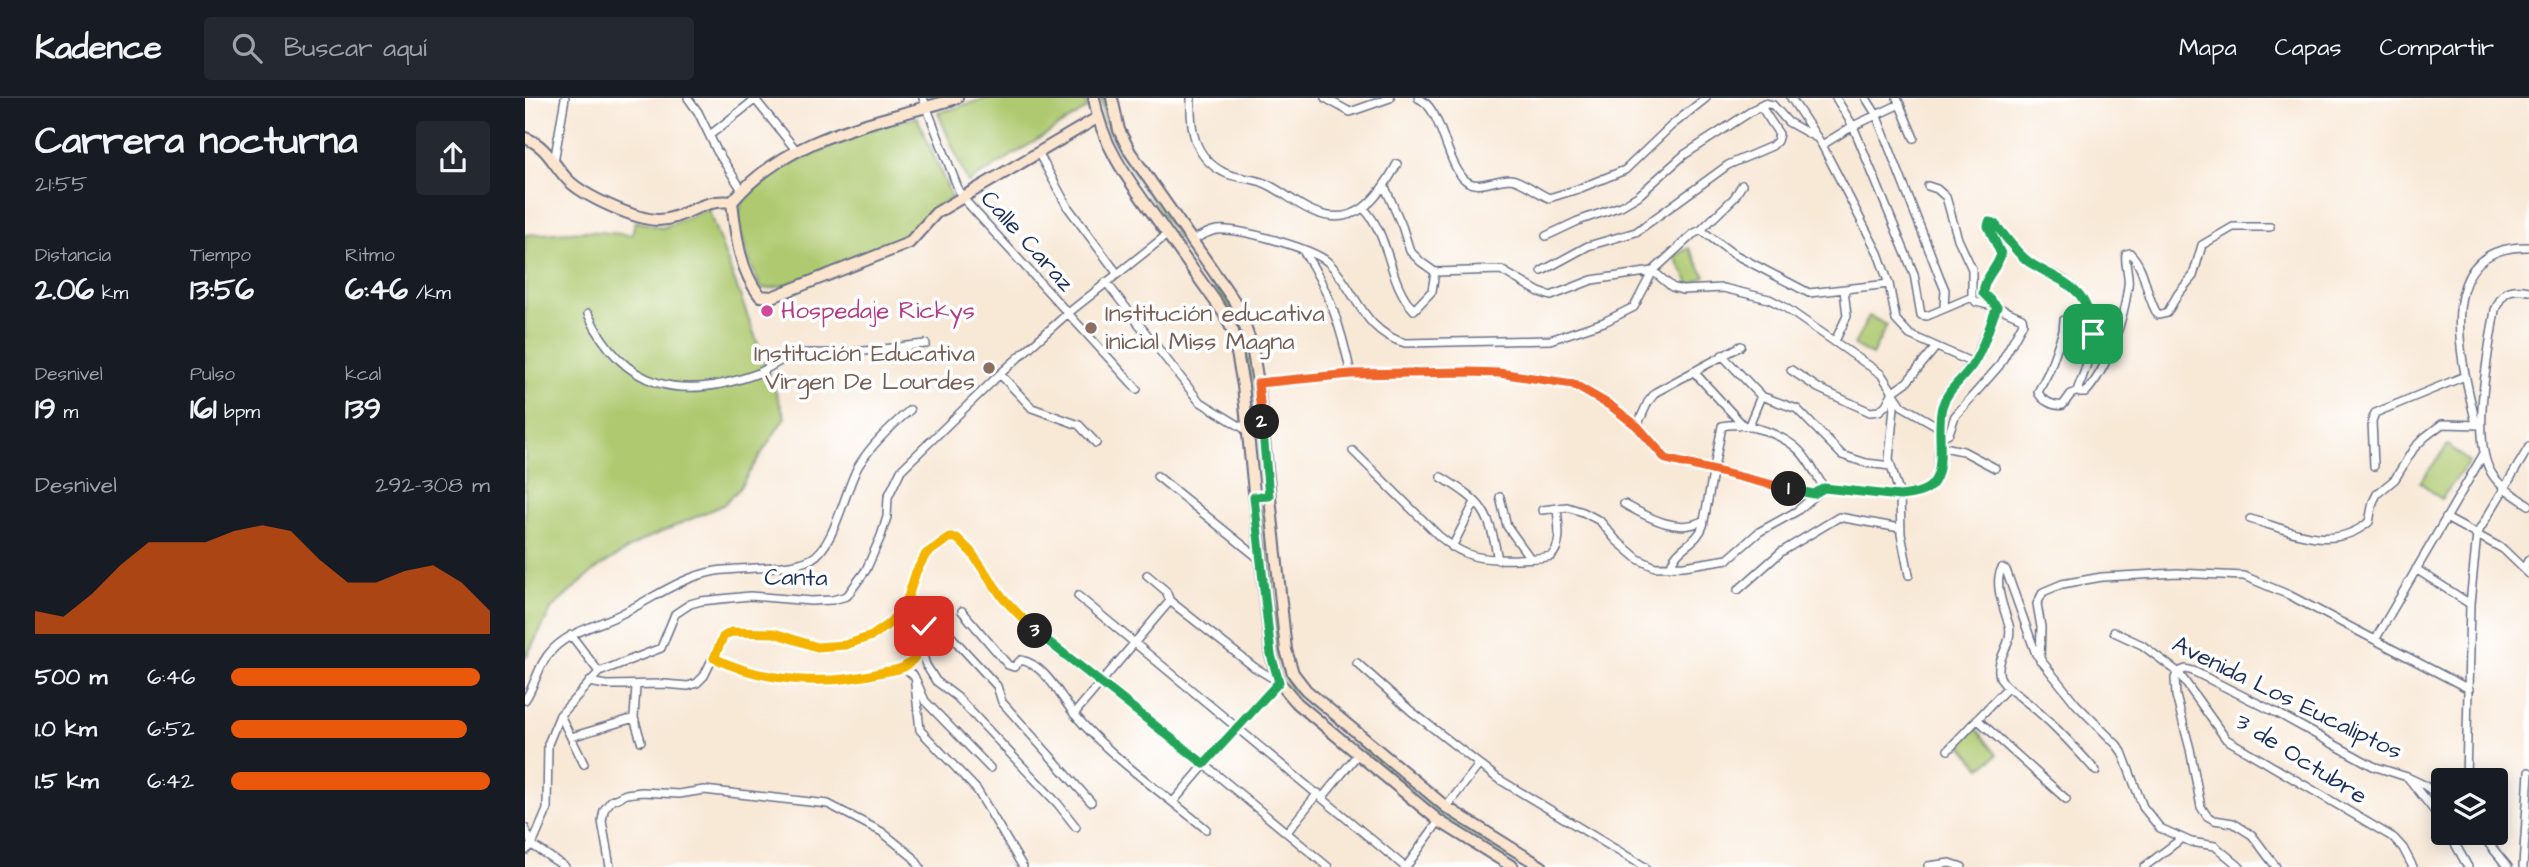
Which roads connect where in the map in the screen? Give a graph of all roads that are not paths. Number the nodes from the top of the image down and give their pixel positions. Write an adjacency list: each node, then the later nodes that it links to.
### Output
1 (565, 98): 27 (street)
2 (688, 98): 21 (street)
3 (756, 98): 21 (street); 25 (street)
4 (957, 98): 16 (main road)
5 (1094, 98): 19 (main road)
6 (1112, 98): 40 (main road)
7 (1191, 98): 35 (street)
8 (1325, 98): 9 (street)
9 (1390, 98)
10 (1417, 98): 11 (street)
11 (1706, 98)
12 (1791, 98): 24 (street)
13 (1836, 98): 20 (street)
14 (1866, 98): 18 (street)
15 (1898, 101): 18 (street); 23 (street)
16 (925, 103): 25 (main road); 33 (street, Calle Caraz)
17 (1760, 105): 24 (street); 39 (street); 43 (street)
18 (1876, 114): 20 (street); 52 (street)
19 (1097, 118): 26 (main road); 38 (main road)
20 (1853, 126): 24 (street); 52 (street)
21 (710, 135): 32 (street)
22 (525, 138): 27 (main road)
23 (1914, 138)
24 (1820, 142): 48 (street)
25 (796, 150): 32 (main road)
26 (1038, 152): 33 (main road); 46 (street)
27 (554, 162): 34 (main road)
28 (1397, 164): 31 (street)
29 (1742, 185): 37 (street)
30 (1928, 186): 51 (street)
31 (1385, 187): 35 (street); 45 (street)
32 (742, 190): 34 (main road)
33 (961, 196): 34 (main road); 55 (street, Calle Caraz)
34 (732, 202)
35 (1363, 208): 45 (street)
36 (2270, 227): 70 (street)
37 (1701, 230): 44 (street); 49 (street)
38 (1168, 234): 46 (street, Canta); 78 (main road)
39 (1546, 236)
40 (1192, 240): 42 (street); 68 (main road)
41 (2529, 247): 67 (street)
42 (1304, 251): 44 (street); 66 (street)
43 (1542, 271)
44 (1653, 271): 45 (street); 57 (street)
45 (1435, 272)
46 (1117, 273): 47 (street, Canta)
47 (1106, 282): 55 (street, Canta); 78 (street)
48 (1889, 284): 49 (street); 60 (street)
49 (1844, 290): 57 (street)
50 (2529, 291): 74 (street)
51 (1972, 297): 52 (street); 53 (street)
52 (1944, 307)
53 (1997, 307): 56 (street); 62 (street); 79 (street)
54 (588, 314): 58 (street)
55 (1067, 314): 65 (street, Canta); 69 (street, Calle Caraz)
56 (2093, 334): 70 (street); 70 (street)
57 (1835, 341): 71 (street)
58 (926, 344)
59 (1741, 346): 61 (street)
60 (1936, 347): 62 (street); 71 (street)
61 (1722, 355): 64 (street); 72 (street)
62 (1973, 363): 77 (street)
63 (1791, 370): 71 (street)
64 (1694, 372): 75 (street); 76 (street)
65 (1000, 374): 80 (street); 131 (street, Canta)
66 (1351, 374): 68 (street); 76 (street)
67 (2465, 376): 74 (street); 84 (street)
68 (1258, 383): 93 (main road)
69 (1137, 389)
70 (2078, 391)
71 (1894, 394): 77 (street); 85 (street)
72 (1761, 396): 75 (street); 85 (street)
73 (910, 410): 123 (street)
74 (2478, 424): 83 (street); 103 (street)
75 (1745, 425): 87 (street); 90 (street)
76 (1637, 426): 87 (street)
77 (1939, 427): 79 (street)
78 (1248, 432): 95 (main road)
79 (1940, 442): 86 (street); 94 (street)
80 (1096, 443)
81 (2529, 447): 91 (street)
82 (1353, 451): 107 (street)
83 (2483, 455): 91 (street); 102 (street)
84 (2375, 466)
85 (1891, 467): 94 (street)
86 (1995, 468)
87 (1713, 471): 92 (street); 104 (street)
88 (1157, 476): 110 (street)
89 (1441, 477): 97 (street)
90 (1824, 488): 92 (street); 94 (street)
91 (2504, 488): 99 (street); 106 (street)
92 (1814, 494): 112 (street)
93 (1269, 496): 95 (main road); 164 (main road)
94 (1900, 496): 105 (street)
95 (1254, 497): 110 (main road)
96 (1500, 497): 108 (street)
97 (1475, 502): 107 (street); 111 (street)
98 (1624, 504): 104 (street)
99 (2529, 505)
100 (1556, 508): 101 (street); 108 (street); 112 (street)
101 (1542, 510)
102 (2446, 518): 106 (street); 113 (street)
103 (2250, 519)
104 (1704, 520): 112 (street)
105 (1900, 528): 116 (street); 117 (street)
106 (2477, 534): 114 (street); 120 (street)
107 (1452, 547): 111 (street)
108 (1530, 558): 111 (street)
109 (2529, 559): 114 (street)
110 (1261, 560): 135 (main road)
111 (1498, 560)
112 (1671, 567)
113 (2416, 569): 120 (street); 124 (street)
114 (2526, 571)
115 (1147, 575): 119 (street)
116 (1909, 575)
117 (1738, 590)
118 (1078, 596): 125 (street)
119 (1170, 601): 125 (street); 135 (street)
120 (2470, 604): 139 (street)
121 (962, 611): 141 (street)
122 (2114, 632): 132 (street, Avenida Los Eucaliptos)
123 (571, 635): 131 (street); 140 (street)
124 (2375, 640): 128 (street); 139 (street)
125 (1135, 643): 136 (street); 145 (street)
126 (922, 649): 130 (street); 162 (street); 167 (street)
127 (714, 658): 130 (street); 136 (street); 137 (street)
128 (2040, 662): 138 (street); 171 (street)
129 (1357, 663): 152 (street)
130 (904, 667): 133 (street)
131 (599, 672): 134 (street, Canta)
132 (2178, 672): 157 (street, Avenida Los Eucaliptos); 189 (street); 190 (street, 3 de Octubre)
133 (914, 676): 153 (street); 180 (street)
134 (589, 682): 137 (street); 142 (street, Canta)
135 (1279, 682): 145 (street); 149 (main road)
136 (1101, 683): 141 (street); 151 (street)
137 (636, 686): 143 (street)
138 (2008, 687): 144 (street); 155 (street)
139 (2469, 689): 154 (street)
140 (525, 700)
141 (1074, 714): 163 (street)
142 (560, 715): 146 (street); 172 (street, Canta)
143 (634, 718): 146 (street); 147 (street)
144 (1977, 719): 148 (street); 161 (street)
145 (1238, 726): 151 (street); 159 (street)
146 (571, 737): 150 (street)
147 (641, 741)
148 (1948, 750)
149 (1358, 754): 159 (street); 166 (main road)
150 (584, 764)
151 (1204, 764): 163 (street); 170 (street)
152 (1479, 765): 164 (street); 185 (street)
153 (990, 768)
154 (2466, 768)
155 (2096, 771)
156 (2529, 772): 160 (street)
157 (2407, 777): 158 (street, Avenida Los Eucaliptos); 165 (street)
158 (2431, 792)
159 (1320, 795): 170 (street); 182 (street)
160 (2528, 797): 193 (street)
161 (2066, 799)
162 (1091, 802)
163 (1173, 802): 169 (street)
164 (1446, 807): 184 (main road)
165 (2431, 807)
166 (1439, 821): 182 (street); 183 (main road)
167 (1076, 827)
168 (525, 828): 172 (street)
169 (1206, 829)
170 (1287, 832): 181 (street)
171 (2181, 839): 187 (street); 188 (street)
172 (533, 845): 175 (street); 177 (street)
173 (2456, 845): 191 (street)
174 (2490, 845): 192 (street)
175 (525, 851)
176 (1928, 866): 186 (street)
177 (565, 867)
178 (611, 867): 179 (street)
179 (920, 867)
180 (1023, 867)
181 (1328, 867)
182 (1406, 867)
183 (1513, 867)
184 (1542, 867)
185 (1645, 867)
186 (1962, 867)
187 (2144, 867)
188 (2240, 867)
189 (2276, 867)
190 (2413, 867)
191 (2468, 867)
192 (2508, 867)
193 (2523, 867)

